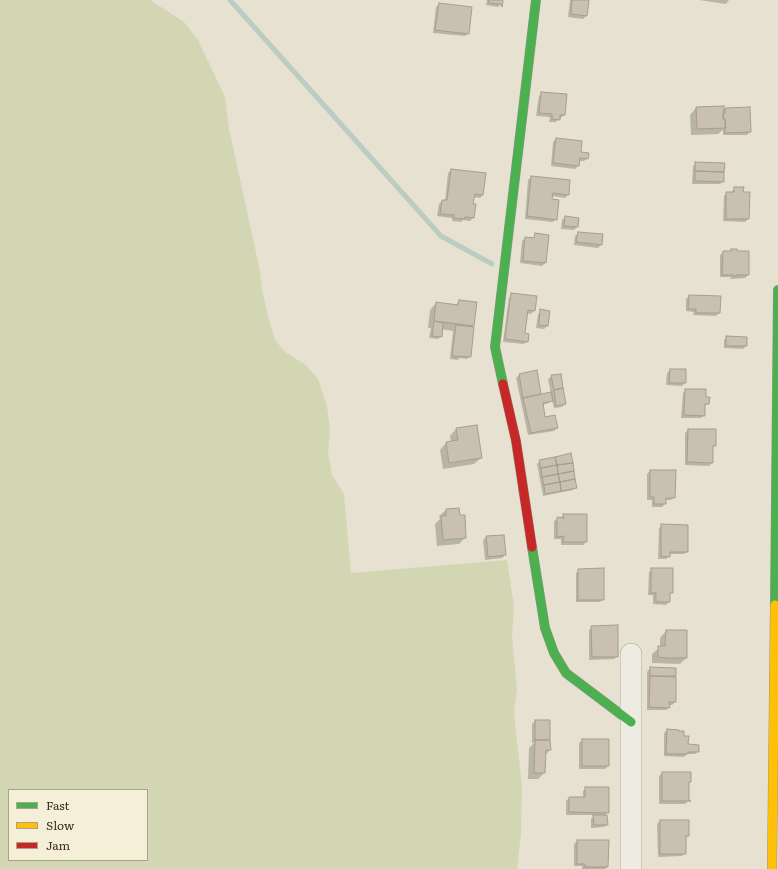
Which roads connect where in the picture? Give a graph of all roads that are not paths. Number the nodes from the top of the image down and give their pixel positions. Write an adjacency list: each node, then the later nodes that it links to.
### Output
1 (536, 0): 4 (street)
2 (778, 290): 6 (street)
3 (632, 654): 4 (street)
4 (631, 722): 5 (street)
5 (631, 869)
6 (772, 869)

